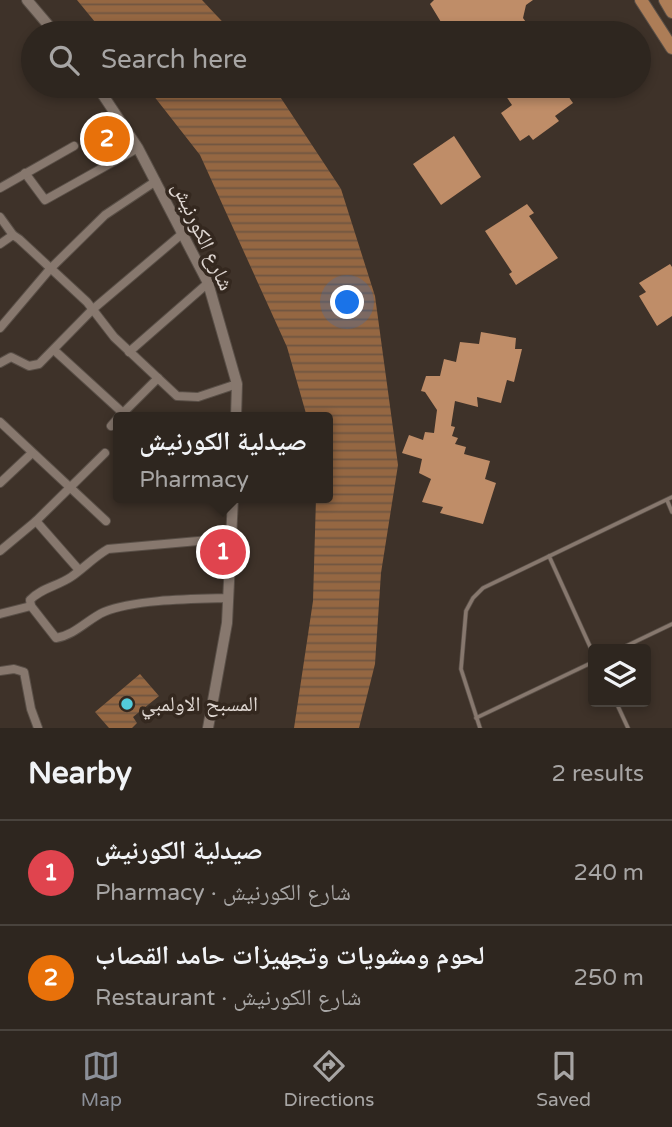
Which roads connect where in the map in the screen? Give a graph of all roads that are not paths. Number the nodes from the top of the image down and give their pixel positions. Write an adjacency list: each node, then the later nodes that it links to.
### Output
1 (27, 0): 5 (street)
2 (641, 0): 6 (main road)
3 (665, 0): 4 (main road)
4 (672, 12)
5 (45, 21)
6 (672, 48)
7 (105, 98): 9 (street, شارع الكورنيش)
8 (74, 146): 10 (street)
9 (138, 148): 10 (street); 11 (street, شارع الكورنيش)
10 (25, 173): 12 (street)
11 (156, 181): 14 (street, شارع الكورنيش); 17 (street)
12 (0, 188)
13 (0, 217): 15 (street)
14 (183, 233): 18 (street, شارع الكورنيش); 19 (street)
15 (13, 235): 16 (street); 17 (street)
16 (0, 244)
17 (50, 269): 19 (street); 20 (street)
18 (208, 283): 22 (street); 25 (street, شارع الكورنيش)
19 (92, 310): 21 (street); 22 (street)
20 (0, 328)
21 (54, 350): 23 (street); 26 (street)
22 (129, 352): 24 (street)
23 (0, 363)
24 (158, 378): 25 (street); 27 (street)
25 (237, 384): 28 (street, شارع الكورنيش)
26 (116, 412)
27 (124, 412)
28 (236, 412)
29 (0, 422): 30 (street)
30 (32, 453): 32 (street); 33 (street)
31 (105, 453): 33 (street)
32 (0, 483)
33 (69, 488): 38 (street); 39 (street)
34 (672, 497): 35 (lane)
35 (667, 500): 37 (lane); 42 (lane)
36 (233, 503): 40 (street)
37 (672, 512)
38 (36, 521): 41 (street); 43 (street)
39 (106, 521)
40 (232, 538): 43 (street); 44 (street)
41 (0, 551)
42 (549, 556): 48 (lane); 53 (lane)
43 (79, 570): 45 (street)
44 (229, 598): 45 (street); 55 (street)
45 (31, 606): 46 (street)
46 (0, 614)
47 (672, 624): 49 (lane)
48 (589, 644)
49 (630, 644)
50 (588, 664): 53 (lane)
51 (0, 671): 54 (street)
52 (618, 707): 57 (lane)
53 (476, 718): 56 (lane)
54 (38, 728)
55 (208, 728)
56 (480, 728)
57 (628, 728)

